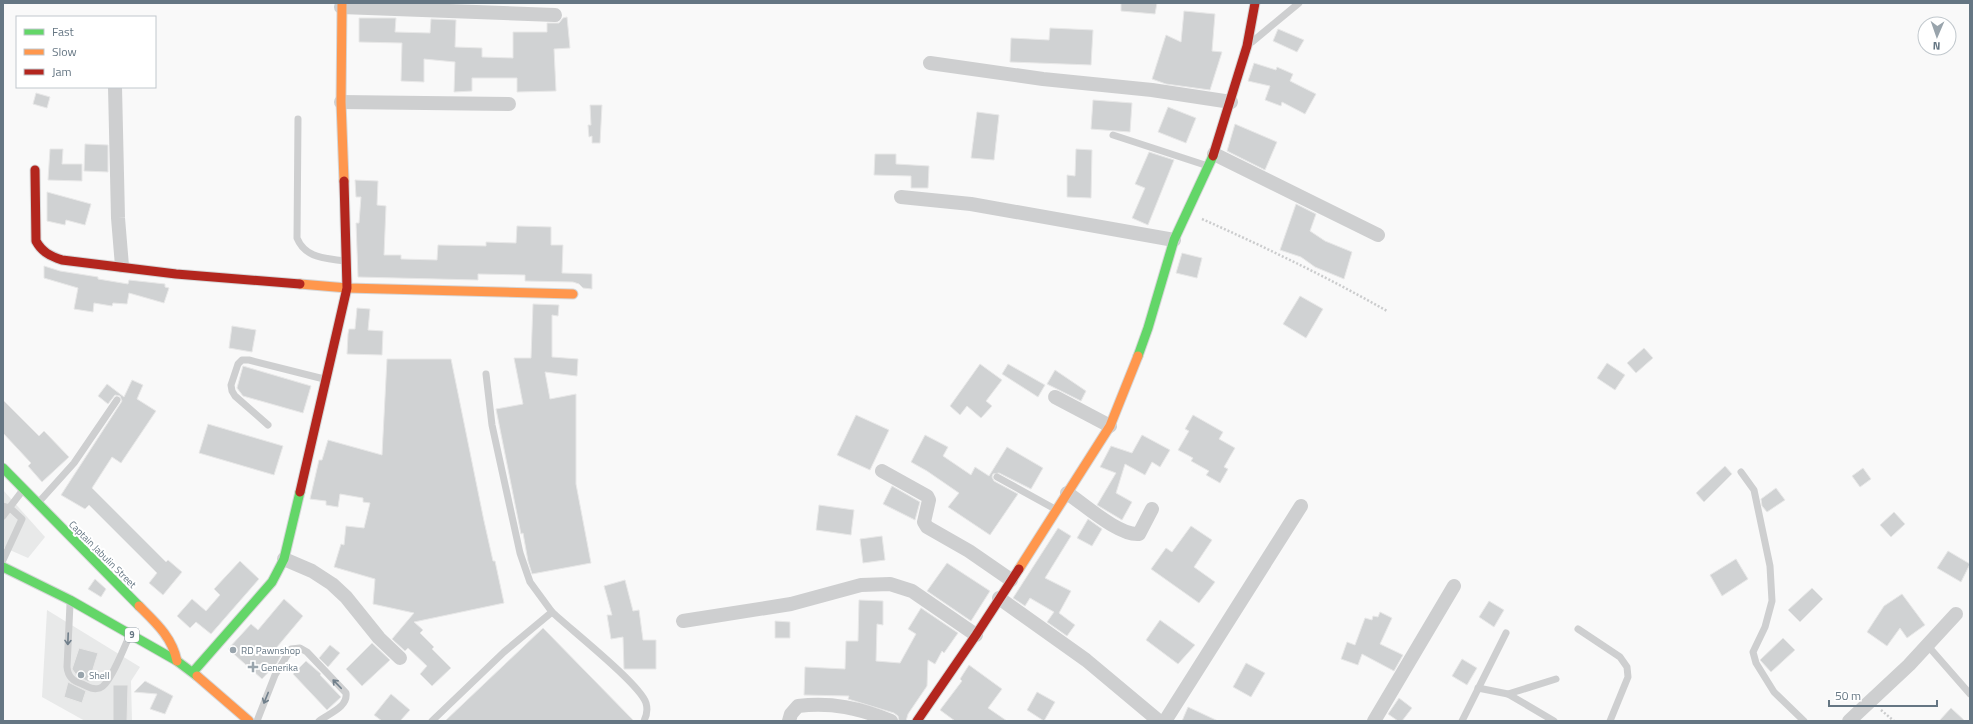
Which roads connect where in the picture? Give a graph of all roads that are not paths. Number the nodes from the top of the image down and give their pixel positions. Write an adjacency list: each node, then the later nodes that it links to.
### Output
1 (1255, 3): 5 (main road)
2 (1299, 3): 5 (lane)
3 (342, 5): 4 (street); 8 (main road)
4 (555, 15)
5 (1247, 46): 9 (main road)
6 (930, 63): 9 (street)
7 (115, 88): 19 (street)
8 (341, 102): 10 (street); 18 (main road)
9 (1231, 102): 13 (main road)
10 (509, 104)
11 (298, 119): 18 (lane)
12 (1113, 135): 13 (lane)
13 (1211, 160): 16 (street); 17 (main road)
14 (35, 170): 19 (main road)
15 (901, 197): 17 (street)
16 (1378, 235)
17 (1174, 240): 27 (main road)
18 (346, 261): 20 (main road)
19 (122, 266): 20 (main road)
20 (347, 288): 21 (main road); 23 (main road)
21 (573, 294)
22 (486, 374): 48 (lane)
23 (326, 379): 26 (lane); 41 (main road)
24 (1055, 397): 27 (street)
25 (117, 400): 35 (lane)
26 (268, 425)
27 (1110, 426): 34 (main road)
28 (3, 468): 32 (main road, Captain Jabulin Street)
29 (882, 471): 44 (street)
30 (1741, 472): 77 (lane)
31 (997, 477): 39 (lane)
32 (8, 479): 33 (main road, Captain Jabulin Street)
33 (23, 490): 35 (main road, Captain Jabulin Street); 37 (lane)
34 (1067, 493): 38 (street); 39 (main road)
35 (37, 504): 57 (main road, Captain Jabulin Street)
36 (1301, 506): 72 (street)
37 (6, 507): 40 (lane); 42 (lane)
38 (1152, 509)
39 (1056, 510): 44 (main road)
40 (3, 516)
41 (284, 559): 56 (street); 58 (main road)
42 (3, 560)
43 (3, 567): 47 (main road, 9)
44 (1011, 580): 46 (main road)
45 (1454, 586): 73 (street)
46 (999, 598): 54 (main road); 71 (street)
47 (70, 600): 53 (main road, 9); 53 (lane, one-way to 53)
48 (552, 612): 66 (lane); 67 (lane)
49 (1956, 614): 55 (street)
50 (683, 621): 54 (street)
51 (1578, 629): 76 (lane)
52 (1506, 633): 60 (lane)
53 (130, 634): 57 (main road, 9)
54 (976, 635): 70 (main road)
55 (1928, 646): 62 (lane); 78 (street)
56 (400, 658)
57 (177, 661): 58 (main road, 9)
58 (193, 672): 63 (main road, 9)
59 (1556, 679): 61 (lane)
60 (1478, 688): 61 (lane); 74 (lane)
61 (1508, 694): 75 (lane)
62 (1970, 694)
63 (248, 721)
64 (257, 721): 65 (lane, one-way to 64)
65 (320, 721)
66 (432, 721)
67 (644, 721)
68 (789, 721): 69 (street)
69 (891, 721)
70 (917, 721)
71 (1159, 721)
72 (1165, 721)
73 (1374, 721)
74 (1462, 721)
75 (1554, 721)
76 (1610, 721)
77 (1804, 721)
78 (1849, 721)

